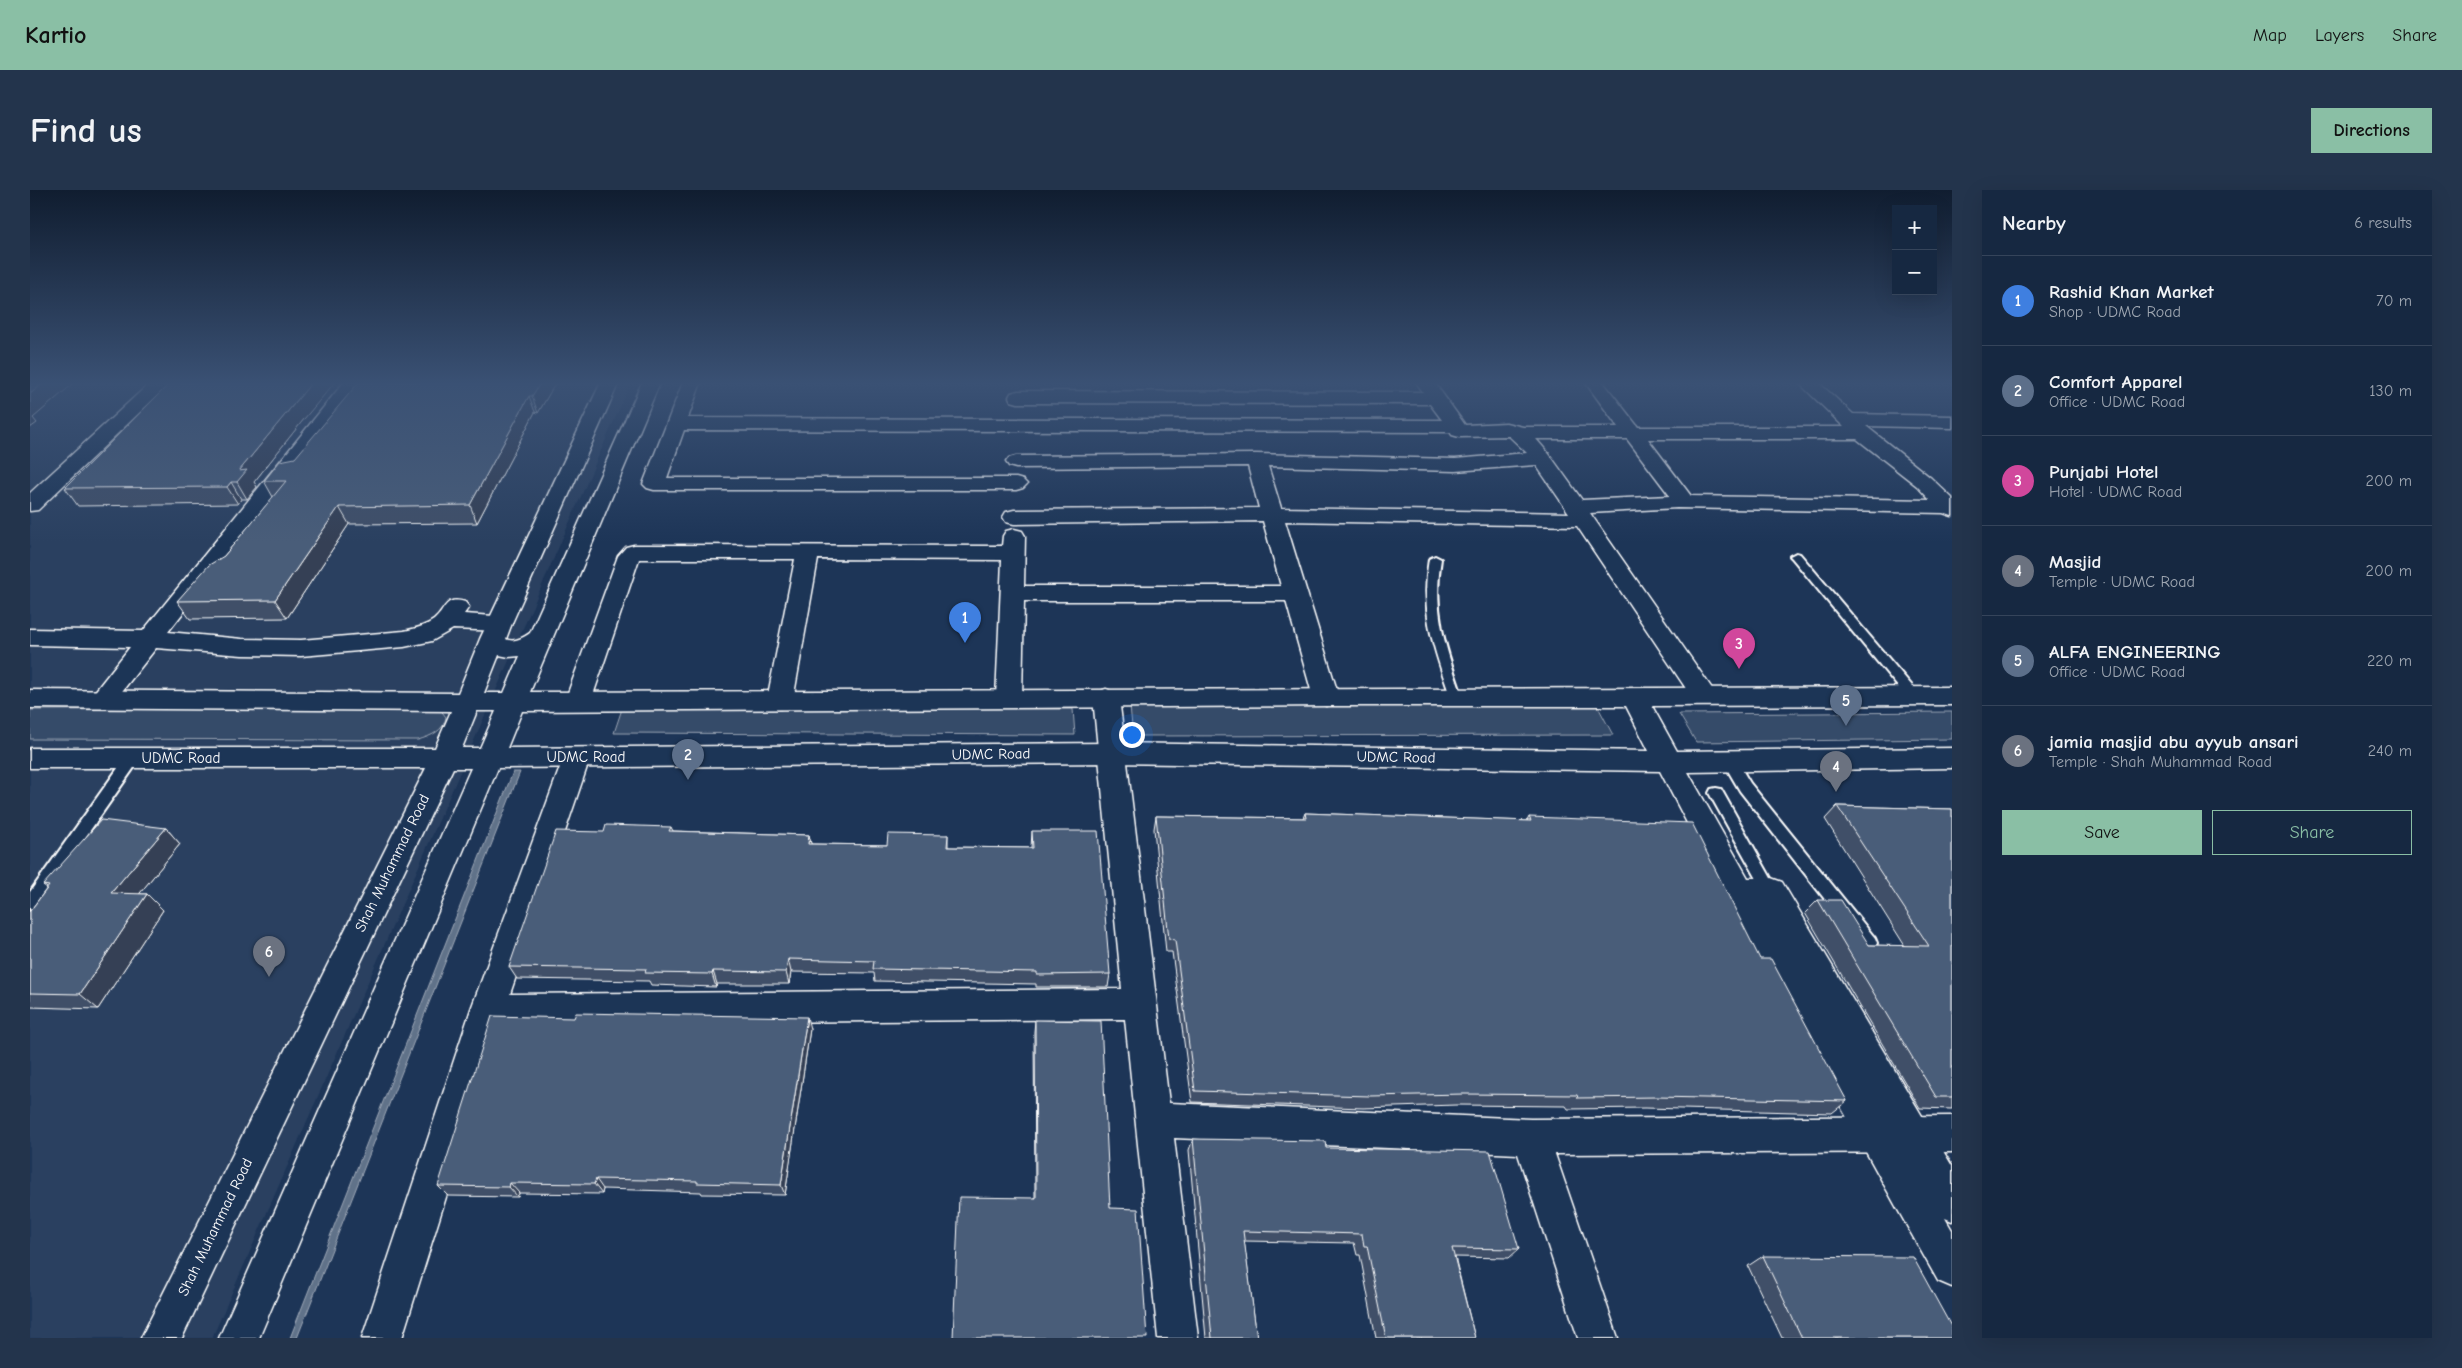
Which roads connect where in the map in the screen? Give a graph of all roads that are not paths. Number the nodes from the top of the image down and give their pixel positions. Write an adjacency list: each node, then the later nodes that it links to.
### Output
1 (105, 436): 17 (street)
2 (312, 436): 31 (street)
3 (585, 436): 28 (street, Shah Muhammad Road)
4 (628, 436): 30 (street)
5 (672, 436): 15 (street)
6 (1017, 436): 12 (street)
7 (1522, 436): 10 (street)
8 (1635, 436): 16 (street)
9 (1866, 436): 13 (street)
10 (1542, 458): 11 (street); 20 (street)
11 (1256, 460): 12 (street); 19 (street)
12 (1016, 462): 15 (street)
13 (1924, 482): 14 (street); 18 (street)
14 (1952, 482)
15 (1016, 484): 21 (street)
16 (1685, 502): 18 (street); 20 (street)
17 (30, 505)
18 (1950, 508)
19 (1272, 514): 20 (street); 21 (street); 26 (street)
20 (1581, 514): 32 (street)
21 (1014, 517): 23 (street)
22 (808, 552): 23 (street); 42 (street); 44 (street)
23 (1014, 553): 27 (street)
24 (1796, 556): 33 (lane)
25 (1435, 559): 40 (lane)
26 (1295, 593): 27 (street); 35 (street)
27 (1012, 594): 38 (street)
28 (496, 631): 30 (street); 31 (street); 45 (street, Shah Muhammad Road)
29 (30, 637): 31 (street)
30 (542, 637): 43 (street)
31 (150, 640): 37 (street)
32 (1704, 696): 33 (street); 36 (street)
33 (1913, 696): 34 (street)
34 (1952, 696)
35 (1326, 697): 39 (street); 40 (street)
36 (1634, 697): 40 (street); 53 (street)
37 (103, 698): 41 (street); 45 (street)
38 (1009, 698): 39 (street); 42 (street)
39 (1106, 698): 46 (street)
40 (1457, 698)
41 (30, 699)
42 (780, 700): 44 (street)
43 (514, 701): 44 (street); 45 (street); 48 (street)
44 (578, 701)
45 (469, 702): 47 (street, Shah Muhammad Road)
46 (1112, 753): 51 (street, UDMC Road); 53 (street, UDMC Road); 61 (street)
47 (445, 756): 48 (street, UDMC Road); 50 (street, UDMC Road); 56 (street, Shah Muhammad Road)
48 (490, 756): 51 (street, UDMC Road); 55 (street)
49 (30, 758): 50 (street, UDMC Road)
50 (133, 758): 59 (lane)
51 (576, 758): 62 (street)
52 (1952, 758): 54 (street, UDMC Road)
53 (1669, 761): 54 (street, UDMC Road); 58 (street)
54 (1730, 762): 60 (lane)
55 (474, 789): 56 (street); 71 (street)
56 (425, 793): 70 (street, Shah Muhammad Road)
57 (1716, 793): 58 (lane)
58 (1755, 891): 65 (street); 66 (street)
59 (30, 904)
60 (1869, 943)
61 (1140, 1004): 62 (street); 63 (street)
62 (488, 1009): 72 (street)
63 (1153, 1120): 67 (street); 73 (street)
64 (1952, 1134): 65 (street)
65 (1913, 1135): 66 (street); 68 (street)
66 (1876, 1136): 67 (street); 69 (street)
67 (1531, 1137): 74 (street)
68 (1952, 1202)
69 (1952, 1267)
70 (161, 1338)
71 (238, 1338)
72 (382, 1338)
73 (1178, 1338)
74 (1598, 1338)

